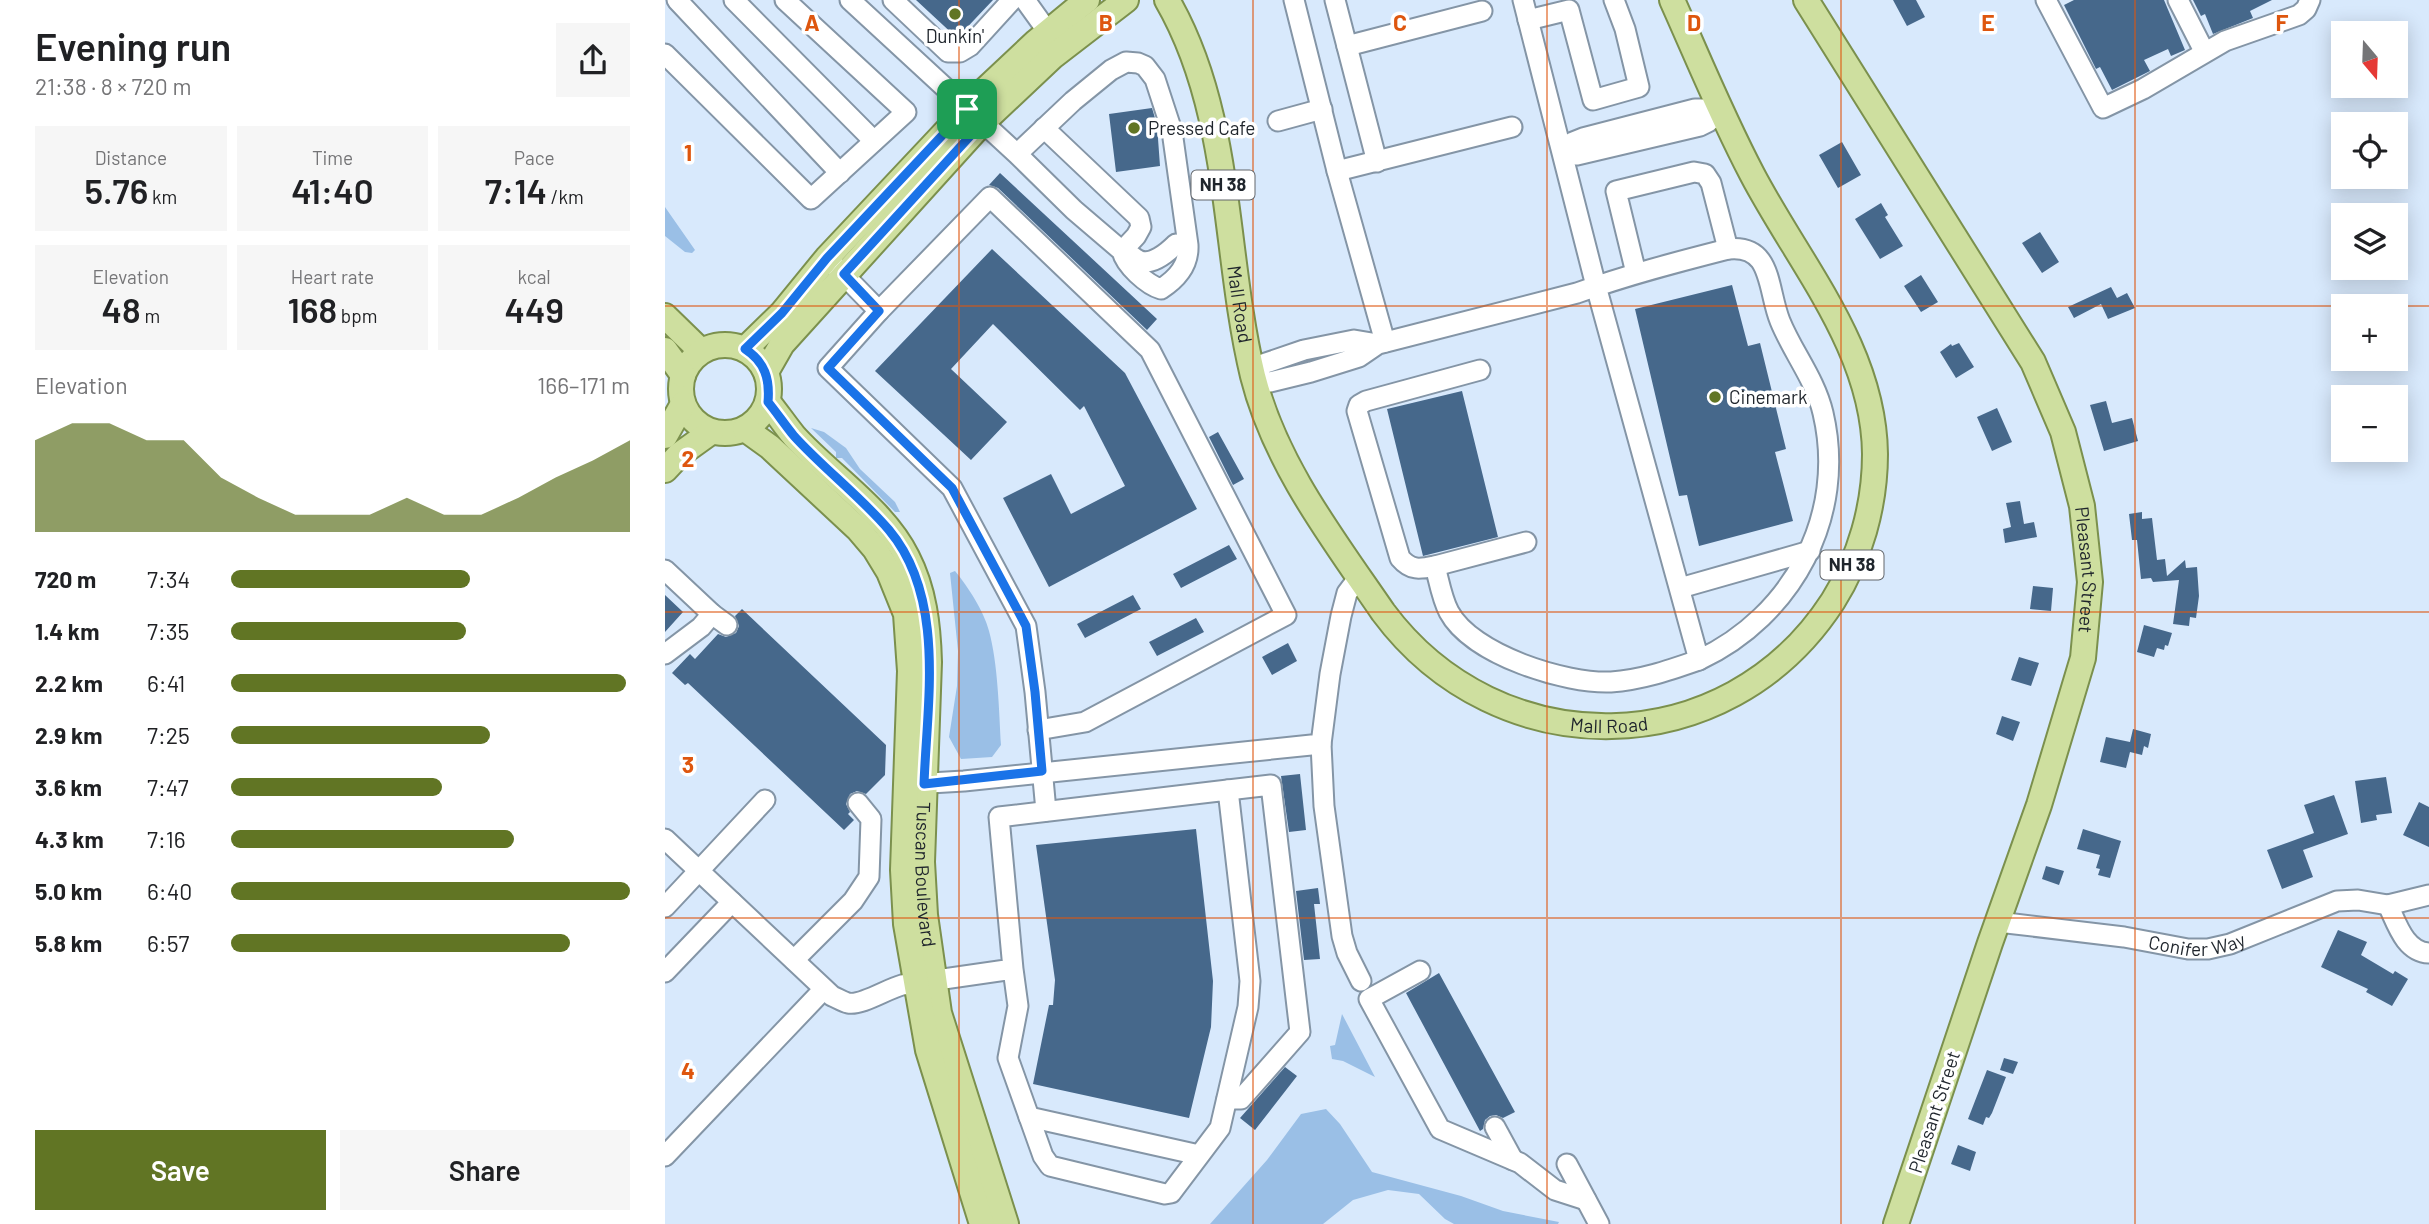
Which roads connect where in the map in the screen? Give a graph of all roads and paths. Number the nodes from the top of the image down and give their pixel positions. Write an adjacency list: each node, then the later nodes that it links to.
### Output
1 (669, 0): 21 (street)
2 (677, 0): 41 (street)
3 (734, 0): 36 (street)
4 (785, 0): 36 (street)
5 (850, 0): 32 (street)
6 (893, 0): 7 (street)
7 (1012, 0)
8 (1025, 0): 25 (street)
9 (1087, 0): 25 (main road)
10 (1126, 0): 32 (main road)
11 (1167, 0): 58 (main road, Mall Road / NH 38)
12 (1294, 0): 30 (street)
13 (1335, 0): 26 (street)
14 (1523, 0): 24 (street)
15 (1614, 0): 22 (street)
16 (1672, 0): 31 (main road, Mall Road / NH 38)
17 (1806, 0): 87 (main road, Pleasant Street)
18 (2046, 0): 27 (street)
19 (2178, 0): 27 (street)
20 (2310, 0): 27 (street)
21 (665, 4)
22 (1567, 5): 24 (street)
23 (1482, 11): 26 (street)
24 (1528, 20): 37 (street)
25 (1048, 32): 32 (main road)
26 (1347, 46): 39 (street)
27 (2204, 51)
28 (665, 54): 41 (street)
29 (1163, 107): 35 (street); 42 (street); 46 (street)
30 (1322, 109): 33 (street); 40 (street)
31 (1721, 109): 37 (street); 69 (main road, Mall Road / NH 38)
32 (975, 115): 38 (street); 45 (main road)
33 (1278, 121)
34 (1512, 127): 39 (street)
35 (1044, 128): 38 (street); 44 (street)
36 (874, 141): 41 (street)
37 (1563, 150): 48 (street)
38 (1017, 154): 44 (street)
39 (1377, 162): 40 (street)
40 (1337, 172): 51 (street)
41 (840, 173)
42 (1176, 244): 44 (street); 46 (street)
43 (1728, 249): 47 (street); 47 (street); 66 (street)
44 (1122, 251): 46 (street)
45 (835, 266): 49 (street); 52 (main road); 56 (main road)
46 (1136, 270)
47 (1636, 273): 48 (street)
48 (1596, 286): 51 (street); 70 (street)
49 (879, 311): 73 (street); 73 (street)
50 (665, 316): 54 (main road)
51 (1381, 343): 58 (street)
52 (745, 349): 54 (main road); 56 (main road)
53 (665, 350): 57 (main road)
54 (701, 352): 57 (main road)
55 (1480, 370): 67 (street)
56 (766, 372): 59 (main road)
57 (683, 375): 60 (main road)
58 (1254, 378): 69 (main road, Mall Road / NH 38)
59 (768, 402): 61 (main road); 76 (main road, Tuscan Boulevard)
60 (683, 404): 62 (main road); 63 (main road)
61 (745, 429): 62 (main road); 76 (main road, Tuscan Boulevard)
62 (711, 432): 64 (main road)
63 (665, 436)
64 (665, 470)
65 (1526, 542): 67 (street)
66 (1809, 551): 70 (street); 72 (street)
67 (1435, 566): 72 (street)
68 (665, 570): 71 (street)
69 (1359, 577): 74 (street)
70 (1679, 588): 72 (street)
71 (665, 654)
72 (1699, 660)
73 (1038, 730): 75 (street)
74 (1321, 744): 75 (street); 94 (street)
75 (1042, 771): 76 (street); 80 (street)
76 (915, 784): 93 (main road, Tuscan Boulevard)
77 (1228, 790): 80 (street); 96 (street); 96 (street)
78 (765, 800): 82 (street)
79 (858, 803): 89 (street)
80 (1046, 811): 90 (street)
81 (665, 839): 82 (street)
82 (699, 871): 84 (street); 86 (street)
83 (2429, 895): 85 (street, Conifer Way)
84 (732, 902): 89 (street); 92 (street)
85 (2388, 905): 87 (street, Conifer Way); 88 (street)
86 (665, 907)
87 (1998, 922): 107 (main road, Pleasant Street)
88 (2429, 953)
89 (794, 960): 95 (street)
90 (1013, 969): 93 (street); 97 (street)
91 (1420, 971): 101 (street)
92 (665, 972)
93 (924, 981): 95 (street); 104 (main road, Tuscan Boulevard); 105 (main road, Tuscan Boulevard)
94 (1360, 981)
95 (824, 989): 100 (street)
96 (1227, 1099): 99 (street)
97 (1029, 1117): 99 (street); 99 (street)
98 (1495, 1127): 101 (street)
99 (1199, 1155)
100 (665, 1156)
101 (1513, 1160): 103 (street)
102 (1567, 1164): 103 (street)
103 (1586, 1200): 106 (street)
104 (982, 1224)
105 (1006, 1224)
106 (1599, 1224)
107 (1896, 1224)

